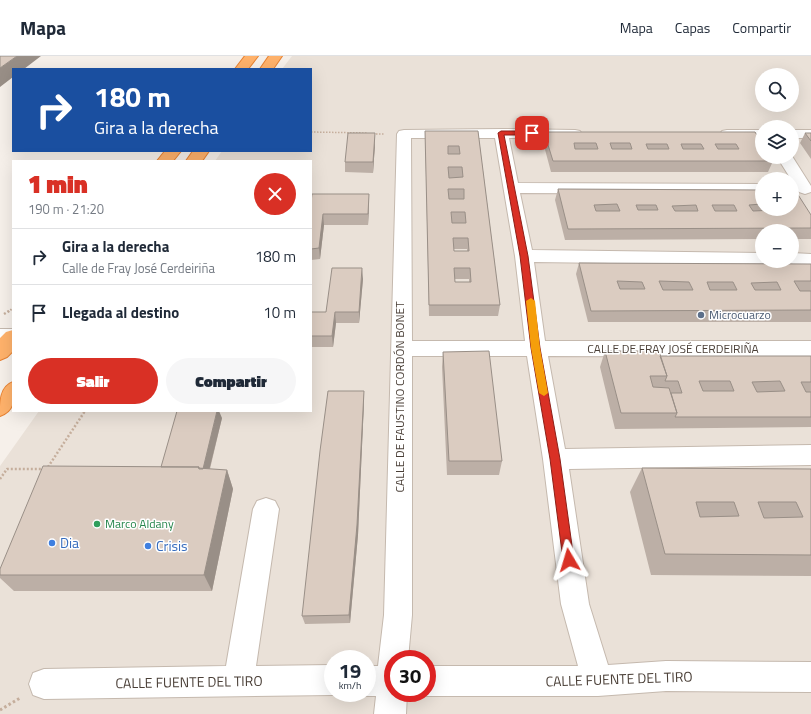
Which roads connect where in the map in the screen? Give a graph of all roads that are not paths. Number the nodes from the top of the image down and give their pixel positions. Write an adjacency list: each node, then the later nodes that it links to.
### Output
1 (252, 56): 3 (highway)
2 (276, 56): 4 (highway)
3 (242, 68)
4 (267, 68)
5 (501, 133): 6 (street); 14 (street); 24 (street, CALLE DE FAUSTINO CORDÓN BONET)
6 (588, 134)
7 (714, 134): 8 (street)
8 (755, 134)
9 (799, 134): 10 (street)
10 (811, 134)
11 (172, 152): 12 (highway)
12 (166, 160)
13 (788, 164): 16 (street)
14 (511, 188): 15 (street); 17 (street)
15 (755, 189)
16 (803, 189)
17 (524, 256): 18 (street); 25 (street)
18 (755, 259)
19 (799, 259): 20 (street)
20 (811, 260)
21 (0, 336): 22 (street)
22 (12, 337)
23 (12, 338): 27 (highway)
24 (400, 348): 25 (street, CALLE DE FRAY JOSÉ CERDEIRIÑA); 33 (street, CALLE DE FAUSTINO CORDÓN BONET)
25 (536, 348): 26 (street, CALLE DE FRAY JOSÉ CERDEIRIÑA); 31 (street)
26 (811, 349)
27 (0, 352)
28 (12, 391): 29 (highway)
29 (0, 407)
30 (811, 455): 31 (street)
31 (555, 459): 37 (street)
32 (266, 508): 38 (street)
33 (391, 650)
34 (811, 677): 37 (street, CALLE FUENTE DEL TIRO)
35 (324, 680): 38 (street, CALLE FUENTE DEL TIRO)
36 (436, 681): 37 (street, CALLE FUENTE DEL TIRO)
37 (598, 681)
38 (238, 682): 39 (street, CALLE FUENTE DEL TIRO)
39 (44, 684)
40 (389, 702): 41 (street, CALLE DE FAUSTINO CORDÓN BONET)
41 (390, 714)

